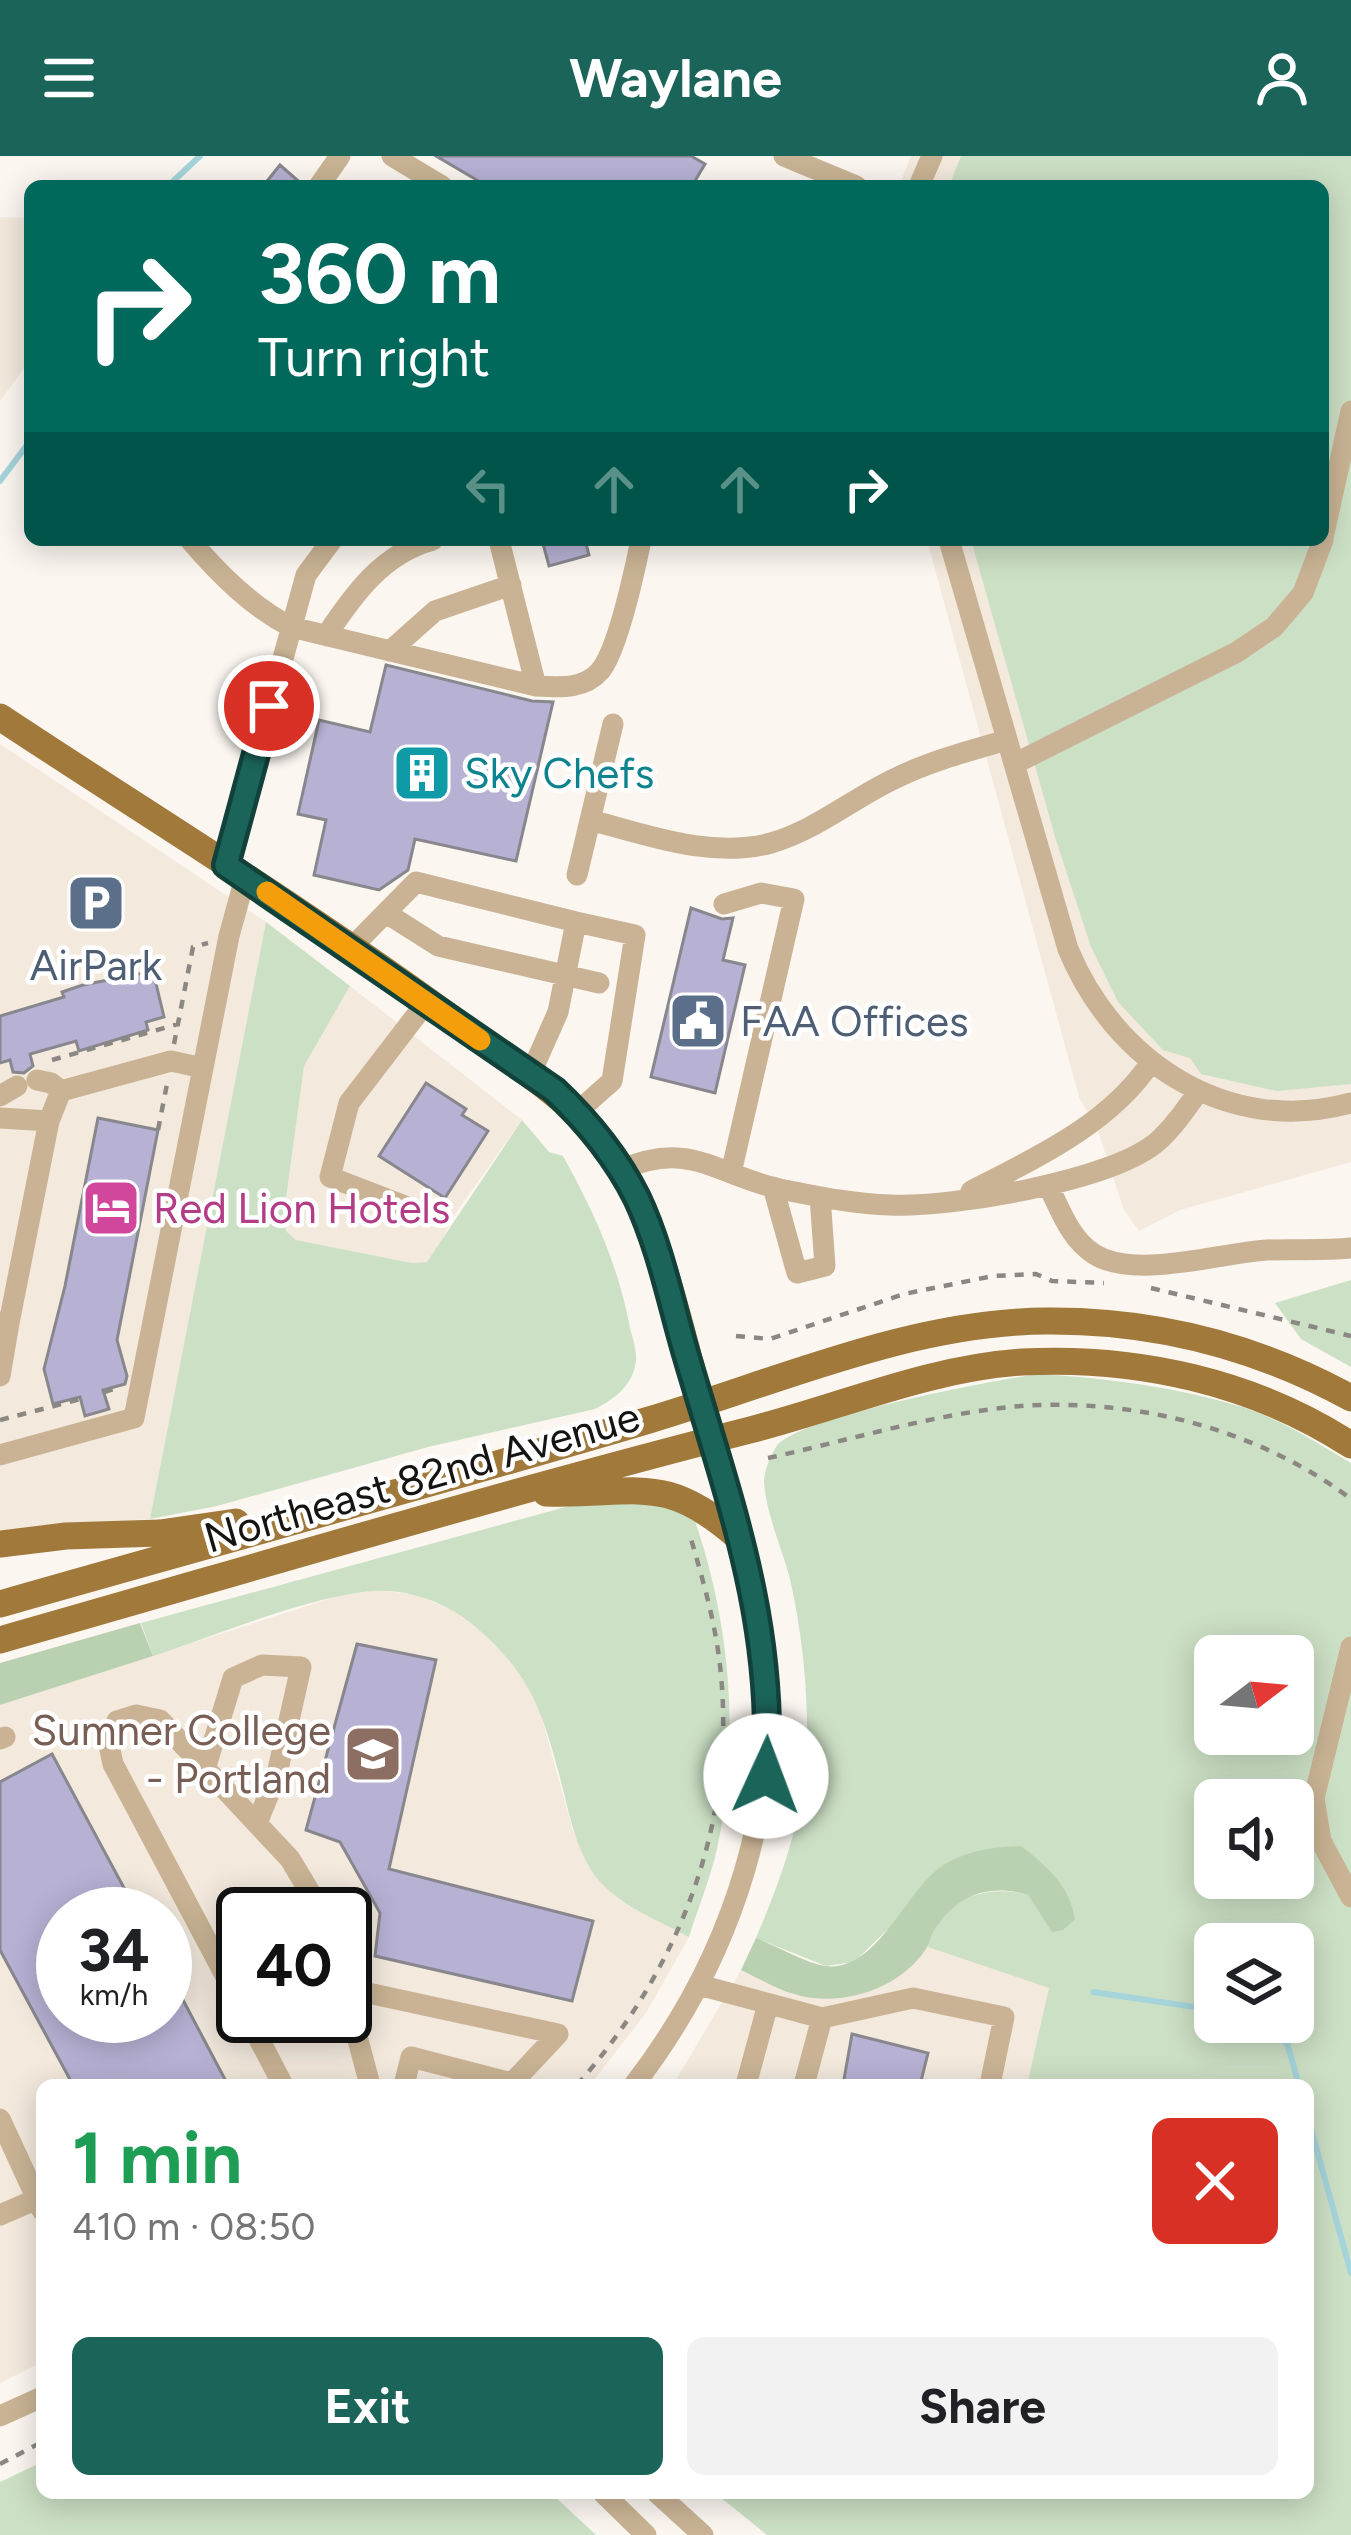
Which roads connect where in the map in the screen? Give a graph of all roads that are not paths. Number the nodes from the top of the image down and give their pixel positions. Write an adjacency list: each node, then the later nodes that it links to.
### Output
1 (392, 156): 3 (street)
2 (784, 156): 4 (street)
3 (432, 180)
4 (842, 180)
5 (1351, 413): 6 (street)
6 (1329, 512)
7 (196, 546): 15 (street)
8 (327, 546): 15 (street)
9 (421, 546): 16 (street)
10 (501, 546): 14 (street)
11 (639, 546): 18 (street)
12 (952, 546): 21 (street)
13 (1320, 546): 22 (street)
14 (511, 585): 17 (street); 18 (street)
15 (291, 627): 16 (street); 24 (street)
16 (326, 636): 17 (street)
17 (390, 651): 18 (street)
18 (536, 686)
19 (0, 717): 24 (main road)
20 (613, 724): 23 (street)
21 (1007, 740): 22 (street); 23 (street)
22 (1014, 764): 33 (street)
23 (590, 820): 25 (street)
24 (236, 871): 29 (main road); 34 (street)
25 (577, 875)
26 (724, 904): 44 (street)
27 (386, 914): 28 (street); 29 (street); 30 (street)
28 (576, 922): 30 (street); 40 (street)
29 (351, 948): 32 (main road)
30 (565, 974): 31 (street); 35 (street)
31 (599, 982)
32 (428, 1000): 35 (main road); 49 (street)
33 (1151, 1061): 38 (street); 48 (street)
34 (203, 1068): 37 (street); 57 (street)
35 (531, 1073): 40 (main road)
36 (25, 1081): 37 (street)
37 (62, 1091): 42 (street)
38 (1198, 1092): 39 (street); 45 (street)
39 (1351, 1103)
40 (578, 1112): 43 (main road)
41 (0, 1118): 42 (street)
42 (49, 1121): 51 (street)
43 (621, 1170): 44 (street); 54 (main road)
44 (731, 1173): 46 (street)
45 (1048, 1185): 48 (street); 50 (street)
46 (773, 1187): 47 (street); 47 (street)
47 (820, 1196): 48 (street)
48 (949, 1202)
49 (418, 1211)
50 (1351, 1248)
51 (4, 1322): 52 (street)
52 (0, 1376)
53 (1351, 1398): 54 (main road, Northeast 82nd Avenue)
54 (700, 1403): 55 (main road); 59 (main road, Northeast 82nd Avenue)
55 (711, 1440): 56 (main road, Northeast 82nd Avenue); 58 (main road, Northeast 82nd Avenue); 60 (street)
56 (1351, 1444)
57 (1, 1450)
58 (518, 1492): 60 (main road); 63 (main road, Northeast 82nd Avenue)
59 (335, 1509): 61 (main road); 62 (main road, Northeast 82nd Avenue)
60 (739, 1538): 70 (street)
61 (0, 1544)
62 (0, 1604)
63 (0, 1640)
64 (1351, 1647): 68 (street)
65 (206, 1766): 66 (street); 66 (street); 69 (street)
66 (257, 1823): 67 (street)
67 (307, 1887)
68 (1351, 1898)
69 (216, 1958)
70 (699, 1985): 72 (street); 81 (street)
71 (372, 1995): 80 (street)
72 (768, 2004): 73 (street); 82 (street)
73 (822, 2018): 83 (street); 84 (street)
74 (261, 2043): 76 (street)
75 (359, 2043): 77 (street)
76 (280, 2079)
77 (368, 2079)
78 (406, 2079): 79 (street)
79 (496, 2079)
80 (516, 2079)
81 (638, 2079)
82 (748, 2079)
83 (806, 2079)
84 (991, 2079)
85 (0, 2119): 86 (street)
86 (36, 2197)
87 (36, 2205): 88 (street)
88 (0, 2215)
89 (36, 2400): 90 (street)
90 (0, 2416)
91 (609, 2499): 94 (street)
92 (662, 2499): 93 (street)
93 (690, 2531)
94 (646, 2535)

